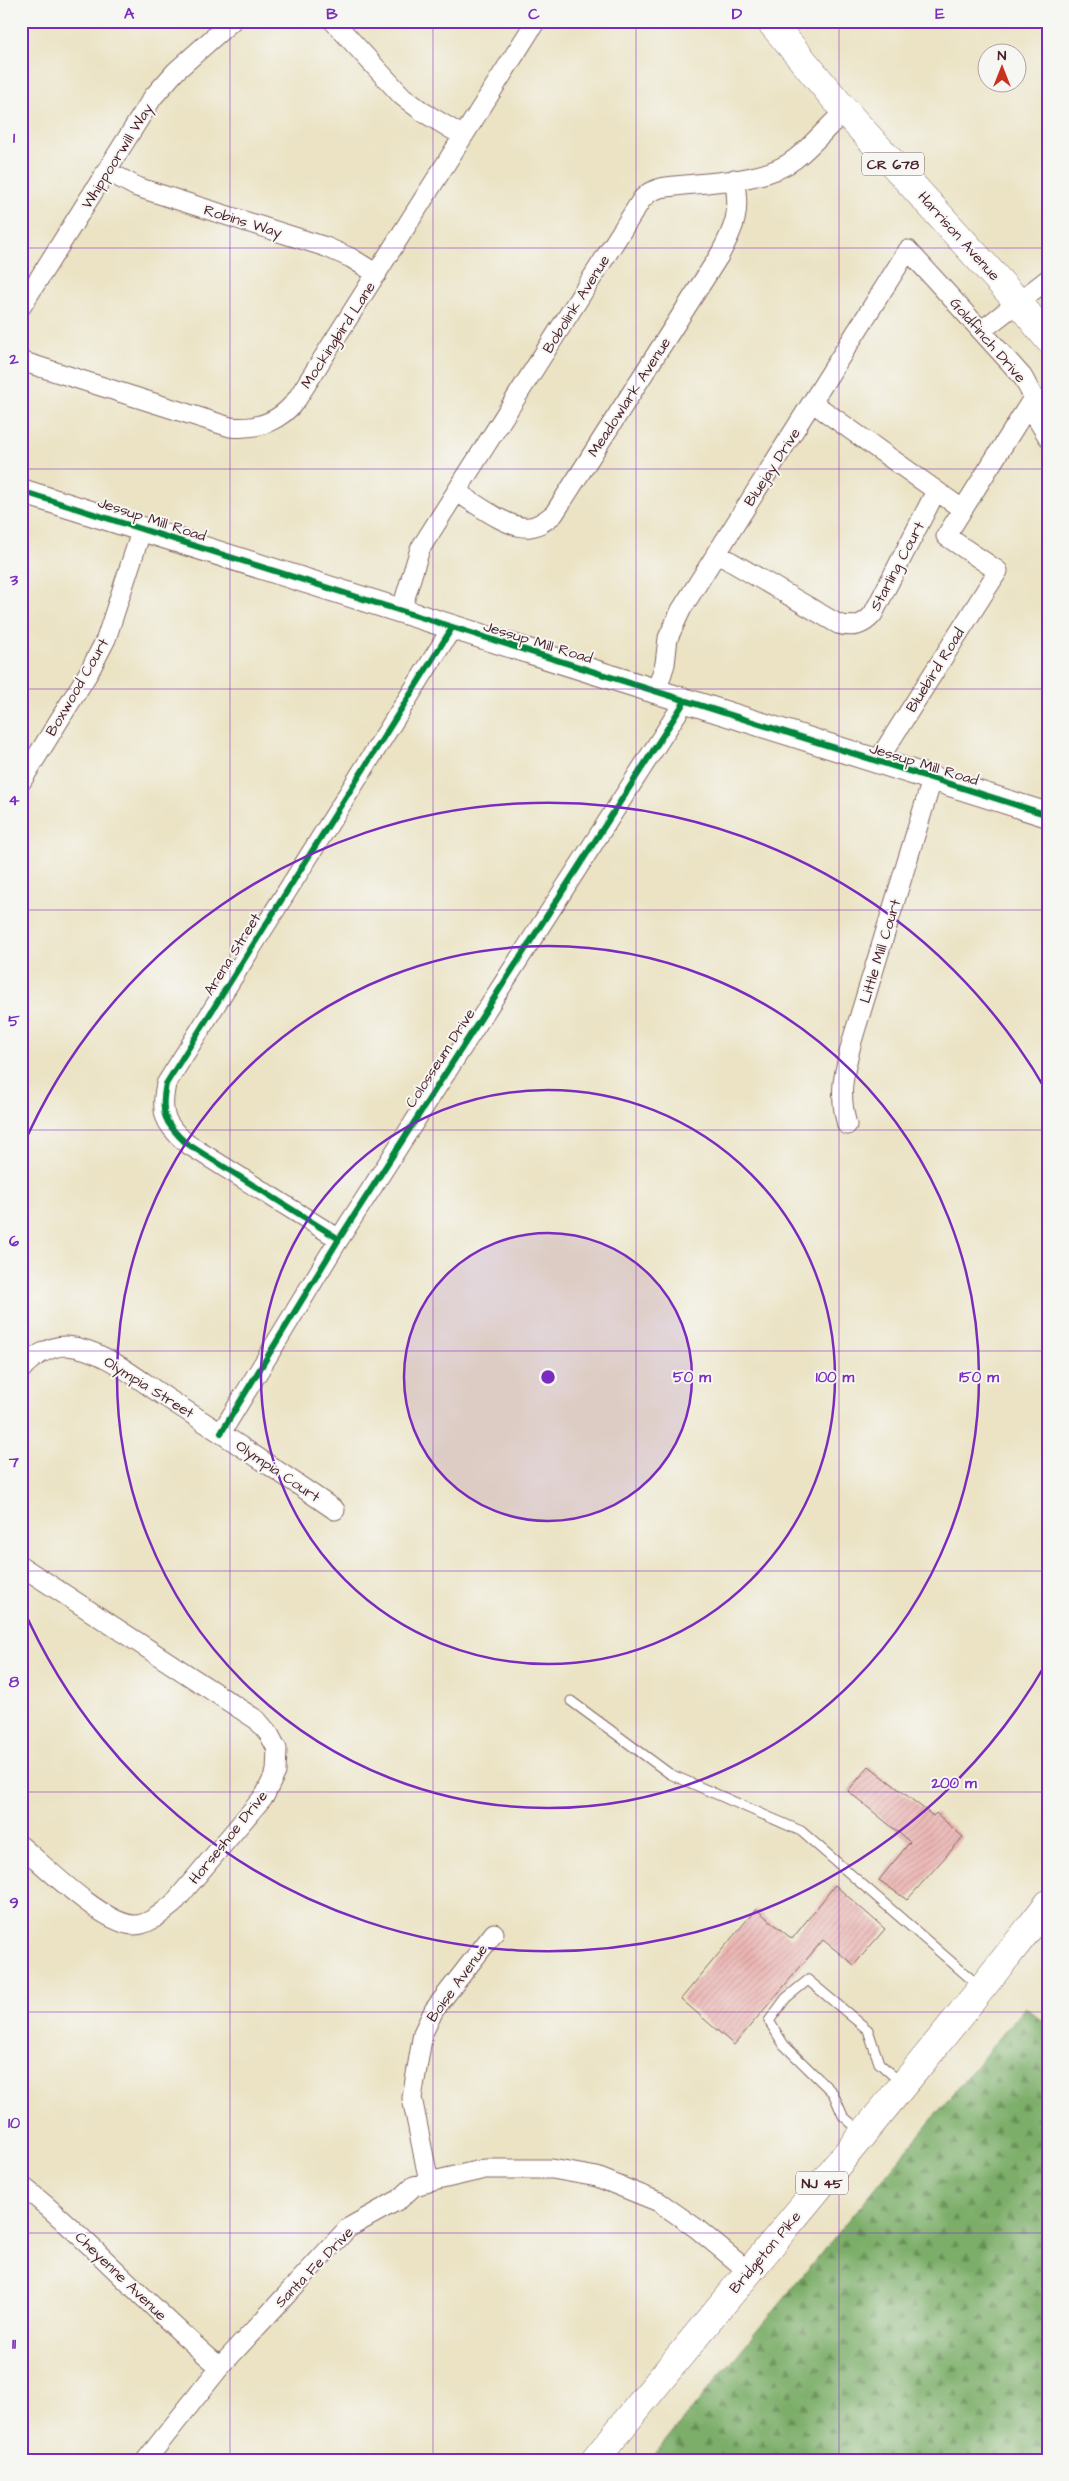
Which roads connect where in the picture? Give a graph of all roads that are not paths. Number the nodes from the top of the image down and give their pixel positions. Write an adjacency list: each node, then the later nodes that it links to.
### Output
1 (232, 21): 7 (street, Whippoorwill Way)
2 (333, 21): 6 (street)
3 (536, 21): 6 (street, Mockingbird Lane)
4 (770, 21): 5 (main road, Harrison Avenue / CR 678)
5 (845, 110): 8 (street, Bobolink Avenue); 12 (main road, Harrison Avenue / CR 678)
6 (463, 136): 10 (street, Mockingbird Lane)
7 (108, 172): 10 (street, Robins Way); 13 (street, Whippoorwill Way)
8 (734, 179): 22 (street, Bobolink Avenue); 22 (street, Meadowlark Avenue)
9 (908, 250): 14 (street, Goldfinch Drive); 18 (street, Bluejay Drive)
10 (377, 274): 16 (street, Mockingbird Lane)
11 (1048, 279): 12 (street)
12 (1019, 303): 14 (street); 15 (main road, Harrison Avenue / CR 678)
13 (21, 307)
14 (981, 330): 17 (street, Goldfinch Drive)
15 (1048, 339)
16 (21, 361)
17 (1033, 398): 19 (street, Goldfinch Drive); 23 (street, Starling Court)
18 (813, 403): 21 (street); 27 (street, Bluejay Drive)
19 (1048, 437)
20 (21, 491): 25 (street, Jessup Mill Road)
21 (936, 491): 23 (street); 24 (street, Starling Court)
22 (457, 492): 29 (street, Bobolink Avenue)
23 (962, 509): 26 (street, Starling Court)
24 (920, 522): 26 (street); 27 (street, Starling Court)
25 (142, 530): 29 (street, Jessup Mill Road); 35 (street, Boxwood Court)
26 (946, 536): 28 (street, Starling Court)
27 (716, 553): 31 (street, Bluejay Drive)
28 (994, 578): 33 (street, Bluebird Road)
29 (401, 611): 30 (street, Jessup Mill Road)
30 (452, 628): 31 (street, Jessup Mill Road); 38 (street, Arena Street)
31 (656, 692): 32 (street, Jessup Mill Road)
32 (685, 701): 33 (street, Jessup Mill Road); 38 (street, Colosseum Drive)
33 (877, 762): 34 (street, Jessup Mill Road)
34 (932, 780): 36 (street, Jessup Mill Road); 37 (street, Little Mill Court)
35 (21, 782)
36 (1048, 815)
37 (847, 1125)
38 (339, 1239): 40 (street, Colosseum Drive)
39 (21, 1370): 40 (street, Olympia Street)
40 (221, 1433): 41 (street, Olympia Court)
41 (336, 1510)
42 (21, 1566): 44 (street, Horseshoe Drive)
43 (571, 1700): 47 (lane)
44 (21, 1846)
45 (1048, 1904): 47 (main road, Bridgeton Pike / NJ 45)
46 (494, 1933): 50 (street, Boise Avenue)
47 (981, 1988): 48 (main road, Bridgeton Pike / NJ 45)
48 (903, 2085): 49 (main road, Bridgeton Pike / NJ 45); 49 (lane)
49 (863, 2134): 52 (main road, Bridgeton Pike / NJ 45)
50 (429, 2182): 52 (street, Santa Fe Drive); 53 (street, Santa Fe Drive)
51 (21, 2185): 53 (street, Cheyenne Avenue)
52 (748, 2271): 55 (main road, Bridgeton Pike / NJ 45)
53 (220, 2368): 54 (street, Santa Fe Drive)
54 (146, 2460)
55 (595, 2460)

